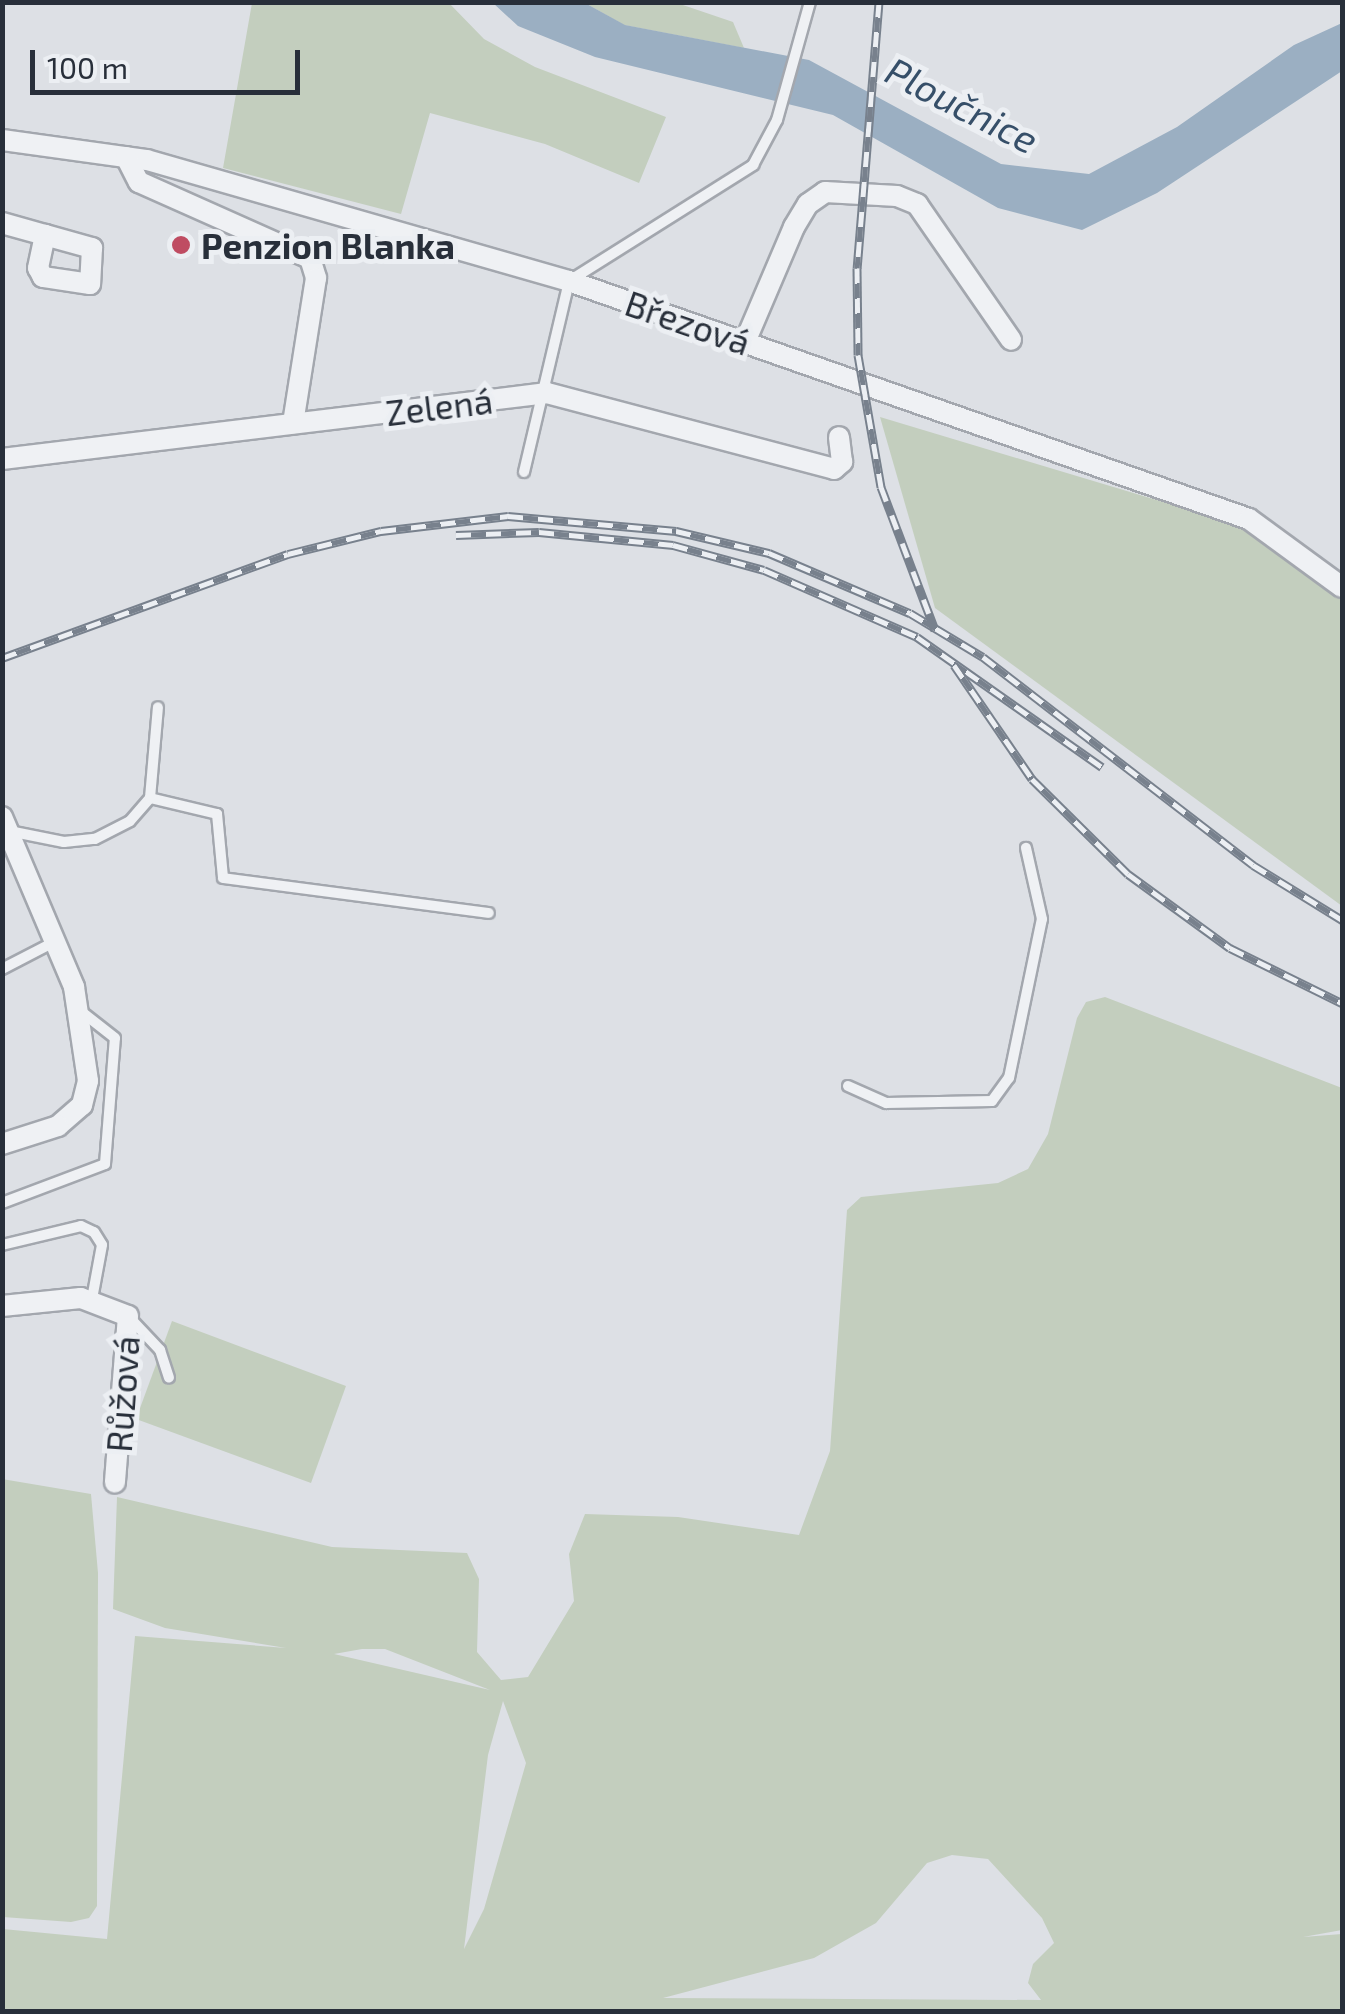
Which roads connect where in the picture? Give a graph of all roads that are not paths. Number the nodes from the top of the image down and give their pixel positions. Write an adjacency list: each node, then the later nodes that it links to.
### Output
1 (810, 2): 6 (lane)
2 (2, 140): 3 (street, Březová)
3 (126, 157): 6 (street, Březová); 10 (street)
4 (2, 223): 5 (street)
5 (45, 235)
6 (570, 282): 8 (street, Březová); 9 (lane)
7 (1010, 340): 8 (street)
8 (745, 342): 14 (street, Březová)
9 (547, 394): 10 (street, Zelená); 11 (street, Zelená); 13 (lane)
10 (293, 423): 12 (street, Zelená)
11 (839, 438)
12 (2, 459)
13 (524, 472)
14 (1342, 586)
15 (158, 707): 16 (lane)
16 (150, 798): 17 (lane); 19 (lane)
17 (6, 824): 20 (street)
18 (1026, 848): 23 (lane)
19 (489, 913)
20 (55, 941): 21 (lane); 22 (street)
21 (2, 968)
22 (78, 1009): 24 (street); 25 (lane)
23 (848, 1086)
24 (2, 1144)
25 (2, 1203)
26 (2, 1245): 27 (lane)
27 (92, 1299): 28 (street, Růžová); 29 (street, Růžová)
28 (2, 1306)
29 (128, 1316): 30 (lane); 31 (street, Růžová)
30 (169, 1378)
31 (115, 1482)

